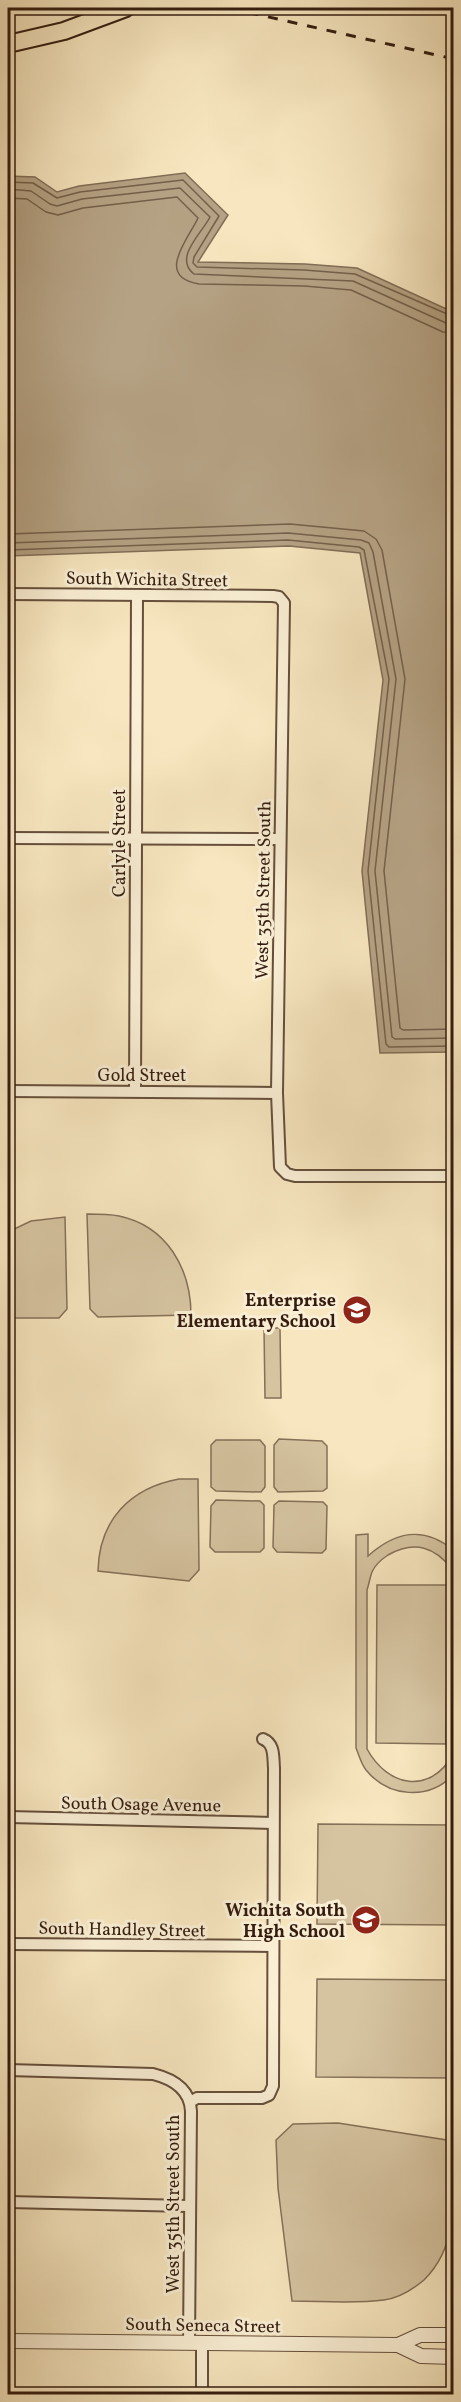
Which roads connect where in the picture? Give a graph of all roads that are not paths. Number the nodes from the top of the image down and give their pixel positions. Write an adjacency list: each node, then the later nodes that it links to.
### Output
1 (126, 8): 2 (main road)
2 (8, 44)
3 (8, 594): 4 (street, South Wichita Street)
4 (137, 595): 5 (street, South Wichita Street); 7 (street, Carlyle Street)
5 (284, 603): 8 (street, West 35th Street South)
6 (8, 838): 7 (street)
7 (136, 839): 8 (street); 10 (street, Carlyle Street)
8 (280, 839): 11 (street, West 35th Street South)
9 (8, 1091): 10 (street, Gold Street)
10 (135, 1091): 11 (street, Gold Street)
11 (277, 1093): 12 (street, West 35th Street South)
12 (453, 1176)
13 (263, 1739): 15 (street)
14 (8, 1817): 15 (street, South Osage Avenue)
15 (273, 1823): 17 (street)
16 (8, 1944): 17 (street, South Handley Street)
17 (273, 1946): 19 (street)
18 (8, 2070): 19 (street)
19 (190, 2102): 21 (street, West 35th Street South)
20 (8, 2202): 21 (street)
21 (189, 2206): 24 (street, West 35th Street South)
22 (453, 2335): 25 (street, South Seneca Street)
23 (8, 2341): 24 (street, South Seneca Street)
24 (196, 2343): 25 (street, South Seneca Street); 27 (street, West 35th Street South)
25 (398, 2345): 26 (street, South Seneca Street)
26 (453, 2357)
27 (202, 2394)

